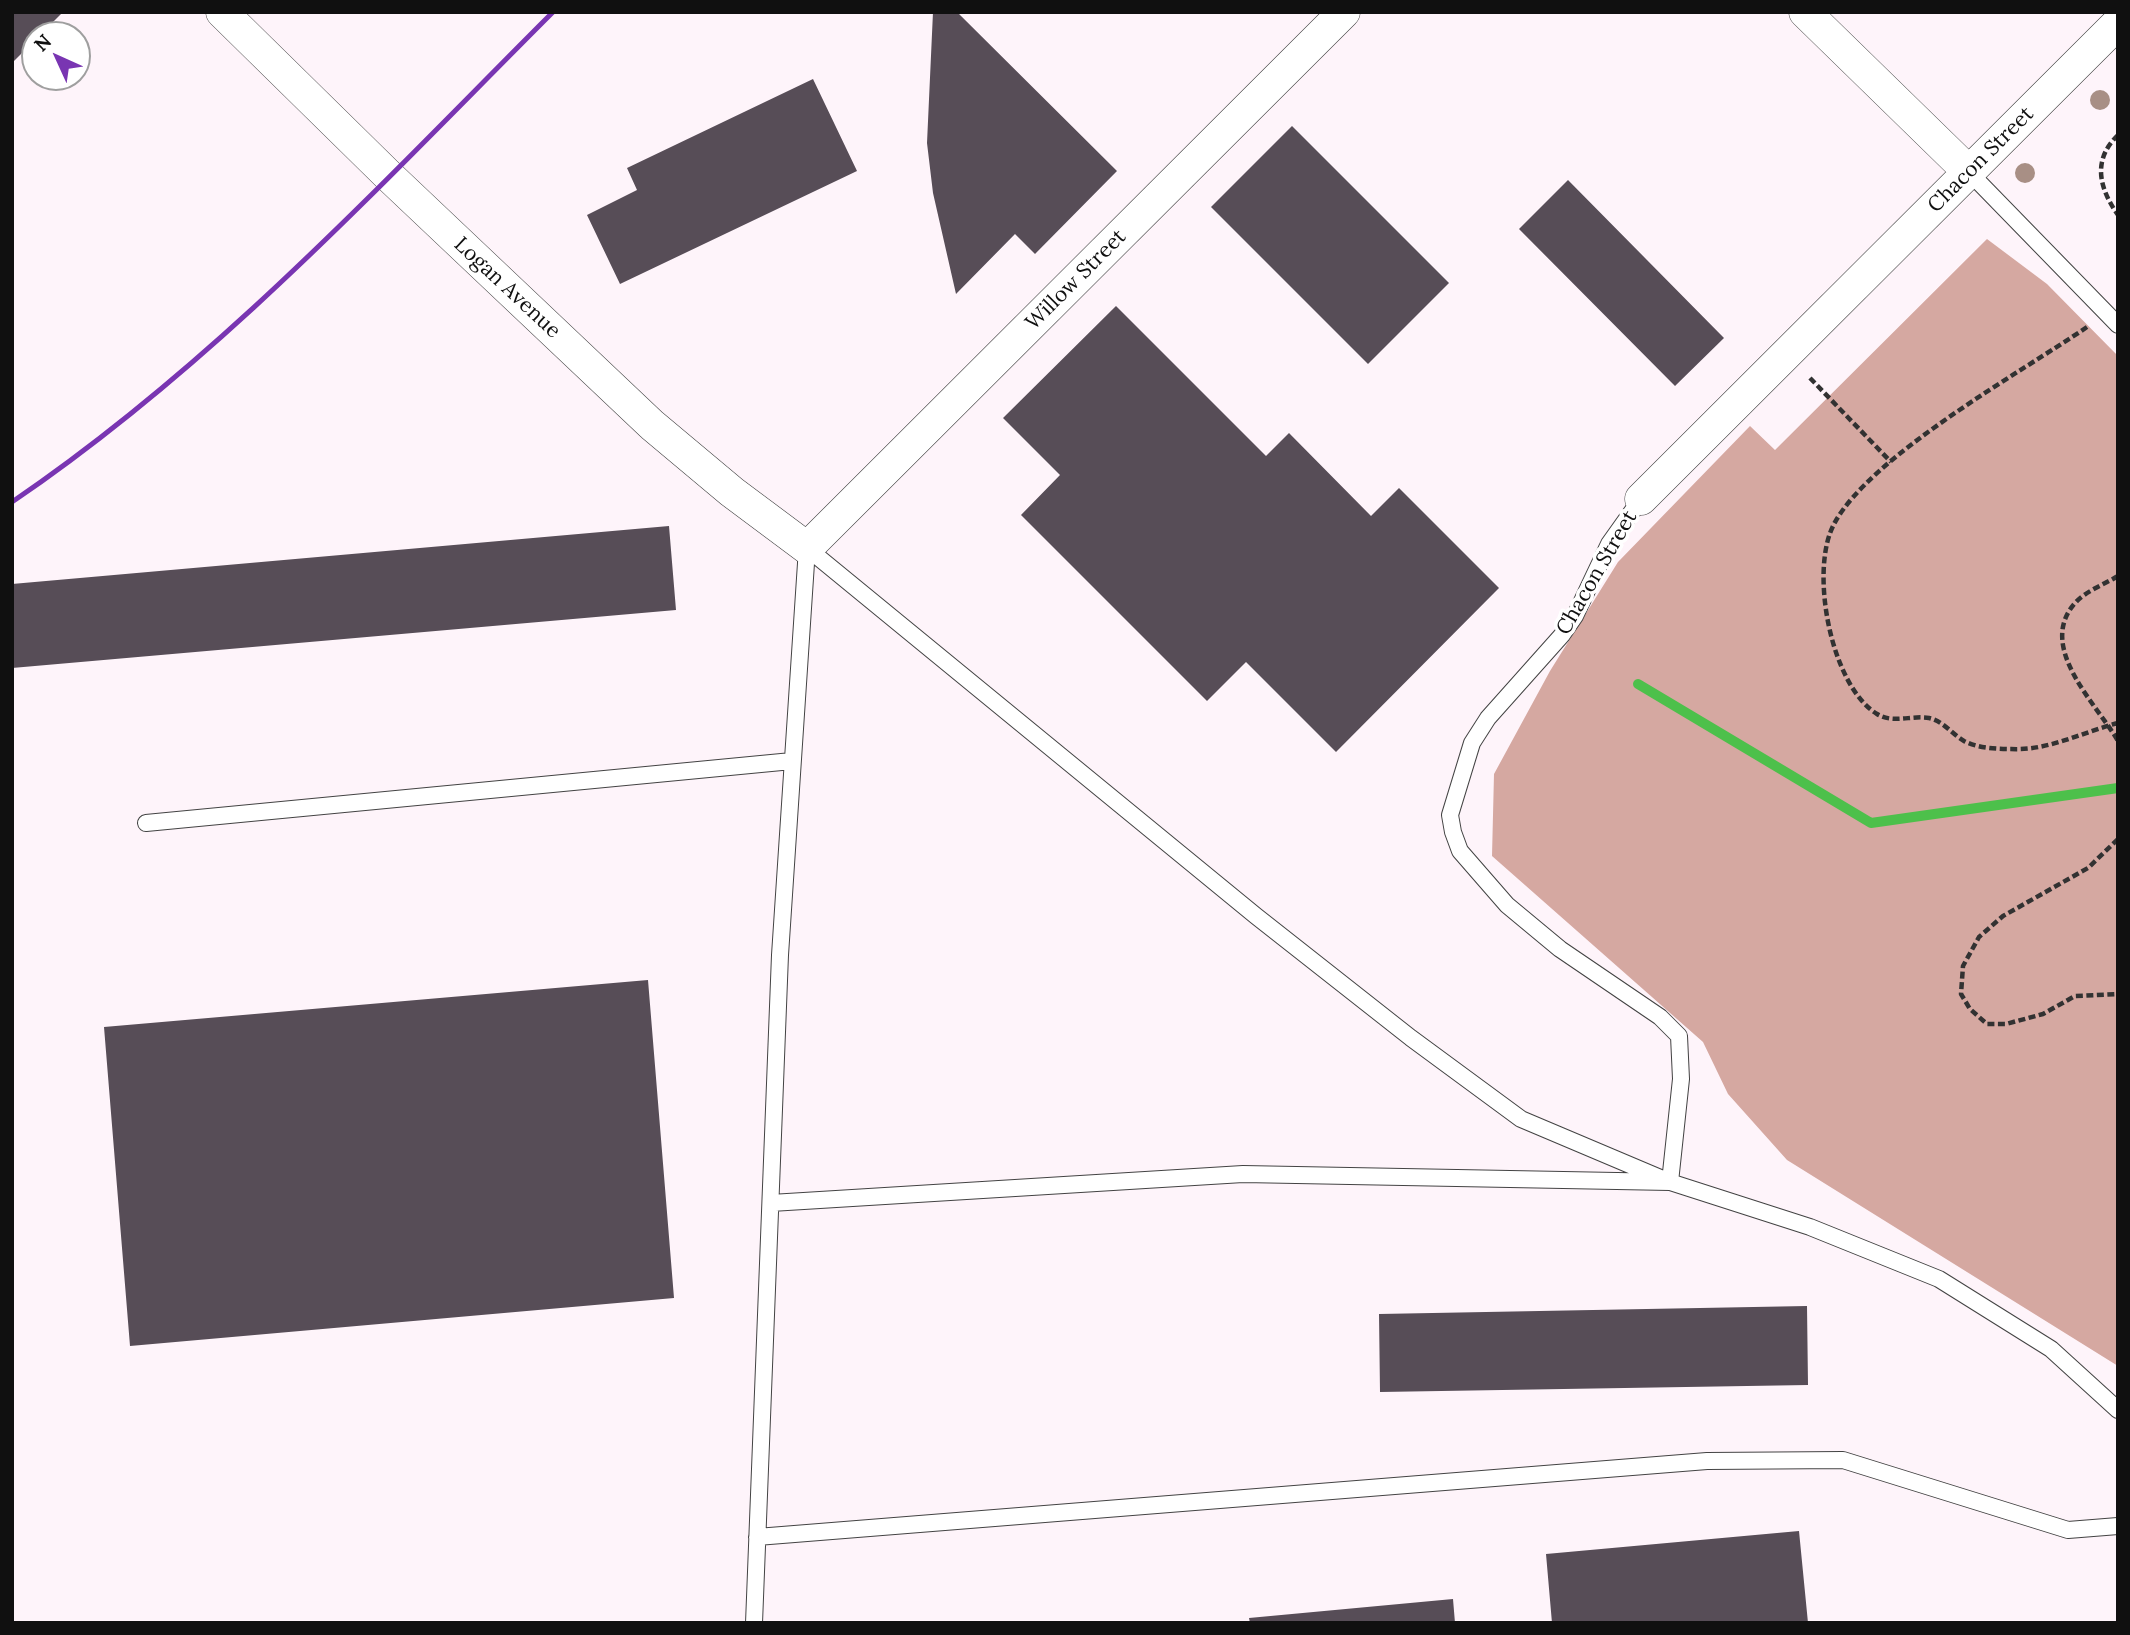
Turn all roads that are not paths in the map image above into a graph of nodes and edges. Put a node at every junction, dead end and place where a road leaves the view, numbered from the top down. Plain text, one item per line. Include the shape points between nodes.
1 (222, 12) edge
2 (1344, 12) edge
3 (1805, 12) edge
4 (2118, 23) edge
5 (1969, 172) junction
6 (2118, 325) edge
7 (1641, 499) joint
8 (807, 548) junction
9 (792, 761) junction
10 (146, 823) dead end
11 (1670, 1182) junction
12 (771, 1203) junction
13 (2118, 1410) edge
14 (2118, 1526) edge
15 (757, 1538) junction
16 (754, 1623) edge

1 - 8 street, Logan Avenue via 652,425
2 - 8 street, Willow Street
3 - 5 street
4 - 5 street, Chacon Street
5 - 6 lane
5 - 7 street, Chacon Street
7 - 11 lane, Chacon Street via 1609,544 1562,635 1488,718 1472,743 1450,815 1460,851 1507,905 1560,950 1660,1017 1679,1037 1681,1079
8 - 9 lane
8 - 11 lane via 1256,916 1510,1111
9 - 10 lane
9 - 12 lane
11 - 12 lane via 1243,1174
11 - 13 lane via 1810,1227 1939,1279 2051,1349
12 - 15 lane
14 - 15 lane via 2068,1530 1843,1460 1707,1461
15 - 16 lane

